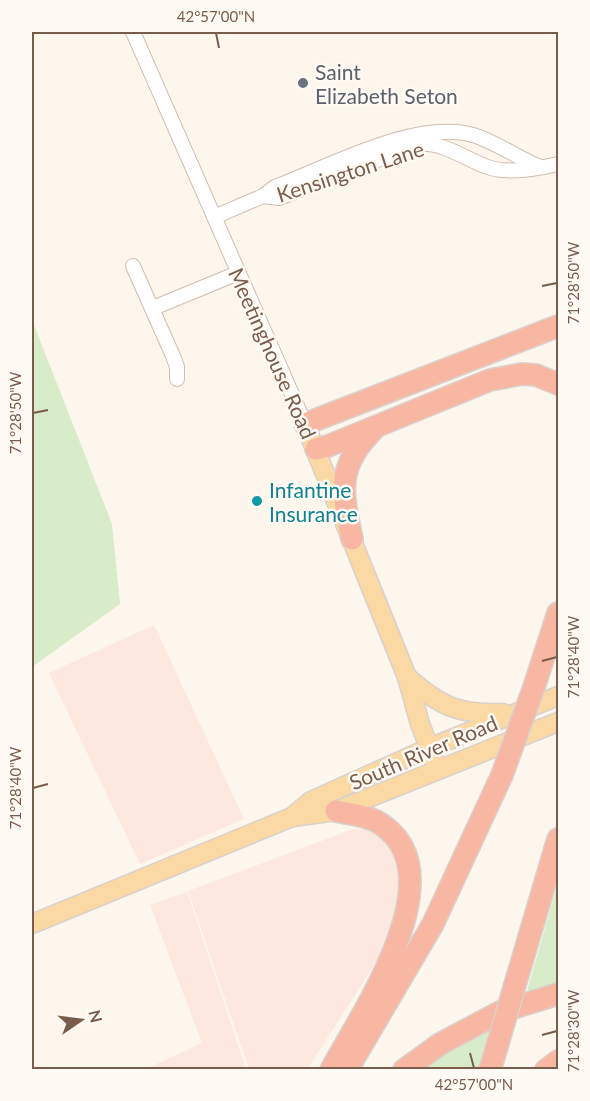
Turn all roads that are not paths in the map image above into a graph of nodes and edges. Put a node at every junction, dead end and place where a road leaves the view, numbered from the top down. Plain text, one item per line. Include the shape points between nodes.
1 (133, 32) edge
2 (558, 164) edge
3 (540, 167) junction
4 (263, 196) junction
5 (214, 217) junction
6 (133, 266) dead end
7 (238, 273) junction
8 (153, 308) junction
9 (558, 326) edge
10 (177, 379) dead end
11 (558, 384) edge
12 (381, 423) junction
13 (305, 424) junction
14 (316, 449) junction
15 (352, 539) junction
16 (558, 604) edge
17 (555, 623) edge
18 (407, 677) junction
19 (558, 696) edge
20 (516, 713) junction
21 (558, 722) edge
22 (435, 746) junction
23 (445, 767) junction
24 (336, 811) junction
25 (292, 817) junction
26 (558, 839) edge
27 (32, 924) edge
28 (558, 994) edge
29 (558, 1061) edge
30 (331, 1070) edge
31 (346, 1070) edge
32 (404, 1070) edge
33 (490, 1070) edge
34 (546, 1070) edge

1 - 5 street, Meetinghouse Road
2 - 3 street, Kensington Lane
3 - 4 street, Kensington Lane via 493,169 439,146 419,144 279,198
3 - 4 street, Kensington Lane via 474,136 425,132 275,187
4 - 5 street, Kensington Lane
5 - 7 street, Meetinghouse Road
6 - 8 street
7 - 8 street
7 - 13 street, Meetinghouse Road
8 - 10 street via 177,367
9 - 13 highway
11 - 12 highway via 536,375 508,375
12 - 14 highway
12 - 15 highway via 355,451 344,474 343,499
13 - 14 main road, Meetinghouse Road
14 - 15 main road, Meetinghouse Road
15 - 18 main road, Meetinghouse Road
16 - 17 highway
17 - 31 highway, bridge via 502,774 433,924
18 - 20 main road via 448,708 486,714
18 - 22 main road, Meetinghouse Road via 418,694
19 - 20 main road, South River Road
20 - 22 main road, South River Road
21 - 23 main road, South River Road
22 - 23 main road, Meetinghouse Road
22 - 25 main road, South River Road via 311,801
23 - 24 main road, South River Road
24 - 25 main road, South River Road
24 - 30 highway via 369,818 387,829 405,858 411,888 407,914 388,964
25 - 27 main road, South River Road
26 - 33 highway, bridge
28 - 32 highway via 500,1012 440,1044
29 - 34 highway

